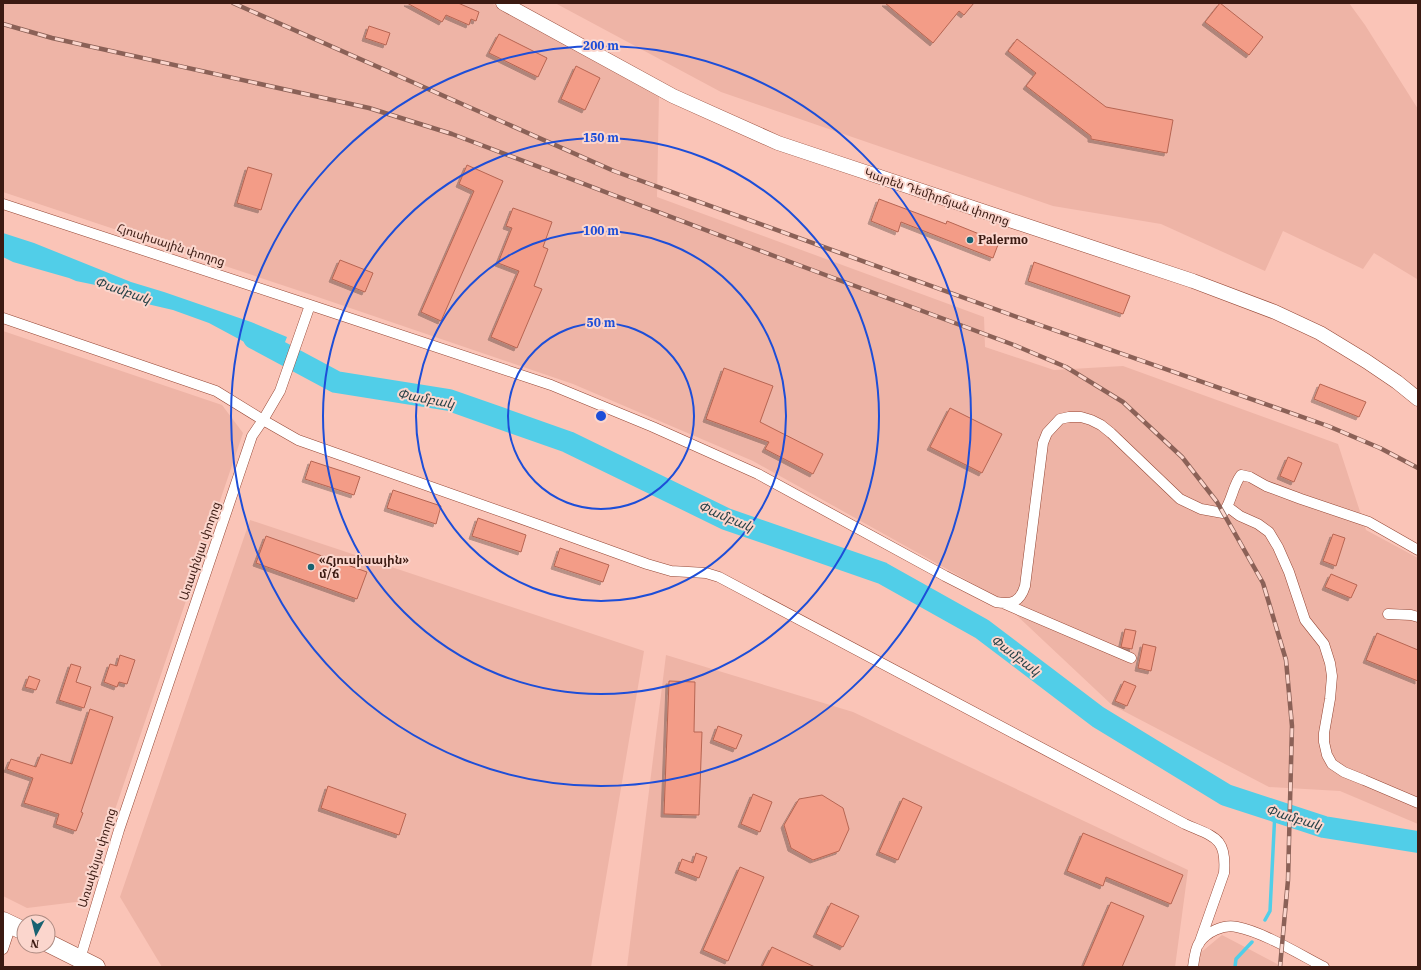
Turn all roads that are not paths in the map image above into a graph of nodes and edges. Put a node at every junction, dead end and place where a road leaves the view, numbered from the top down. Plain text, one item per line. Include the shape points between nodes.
1 (503, 3) edge
2 (3, 204) edge
3 (310, 305) junction
4 (3, 318) edge
5 (1418, 399) edge
6 (263, 420) junction
7 (1228, 507) junction
8 (1418, 550) edge
9 (1005, 604) junction
10 (1388, 614) dead end
11 (1418, 617) edge
12 (1131, 658) dead end
13 (1418, 803) edge
14 (13, 925) edge
15 (1199, 944) junction
16 (56, 947) edge
17 (3, 949) edge
18 (80, 958) junction
19 (96, 967) edge
20 (1193, 967) edge
21 (1324, 967) edge

1 - 5 main road, Կարեն Դեմիրճյան փողոց via 673,96 778,143 1193,281 1275,312 1320,333 1366,361
2 - 3 street, Հյուսիսային փողոց
3 - 6 street, Առափնյա փողոց via 280,392
3 - 9 street, Հյուսիսային փողոց via 551,385 653,427 758,474 981,596
4 - 6 street via 216,391
6 - 15 street via 298,440 647,564 719,577 1215,838 1223,848 1224,873
6 - 18 street, Առափնյա փողոց via 252,436 119,830
7 - 8 street via 1235,483 1241,475 1250,477 1294,497 1370,522
7 - 9 street via 1223,513 1189,504 1180,499 1101,424 1081,418 1060,419 1047,433 1043,443 1023,594 1019,599
7 - 13 street via 1268,532 1278,547 1305,620 1324,644 1332,676 1324,742 1332,764 1344,772
9 - 12 street, Հյուսիսային փողոց
10 - 11 street
14 - 17 street
15 - 20 street
15 - 21 street via 1215,930 1236,926
16 - 18 highway
18 - 19 highway

